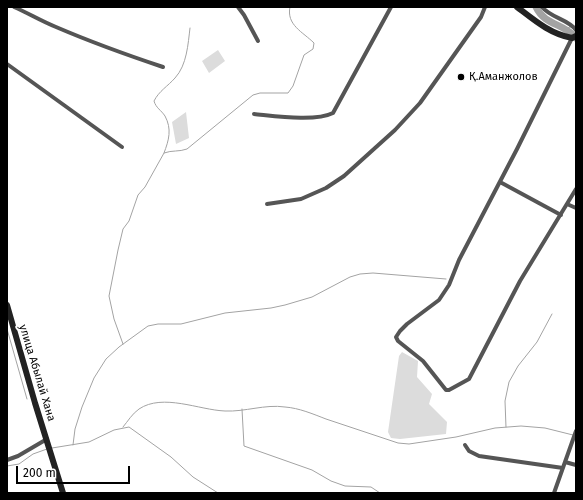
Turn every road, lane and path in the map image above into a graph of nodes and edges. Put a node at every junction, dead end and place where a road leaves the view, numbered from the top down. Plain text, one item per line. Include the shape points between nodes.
1 (14, 7) edge
2 (238, 7) edge
3 (391, 7) edge
4 (485, 7) edge
5 (517, 7) edge
6 (542, 7) edge
7 (576, 30) edge
8 (574, 37) edge
9 (258, 41) dead end
10 (7, 64) edge
11 (163, 67) dead end
12 (254, 114) dead end
13 (122, 147) dead end
14 (500, 182) junction
15 (576, 189) edge
16 (267, 204) dead end
17 (567, 204) junction
18 (576, 208) edge
19 (561, 215) junction
20 (7, 305) edge
21 (576, 431) edge
22 (47, 439) junction
23 (465, 445) dead end
24 (7, 460) edge
25 (565, 462) junction
26 (576, 464) edge
27 (563, 468) junction
28 (63, 493) edge
29 (554, 493) edge

1 - 11 street via 86,40
2 - 9 street
3 - 12 street via 333,113 301,118
4 - 16 street via 481,17 420,103 395,130 344,176 326,188 301,199
5 - 8 main road via 555,33
6 - 7 street
8 - 14 street
10 - 13 street
14 - 19 street
14 - 19 street via 439,300 407,324 396,337 398,342 423,361 446,390 469,379 520,281
15 - 17 street
17 - 18 street
17 - 19 street
20 - 22 main road, улица Абылай Хана
21 - 25 street
22 - 24 street
22 - 28 main road, улица Абылай Хана
23 - 27 street via 469,451 479,456
25 - 26 street
25 - 27 street
27 - 29 street

